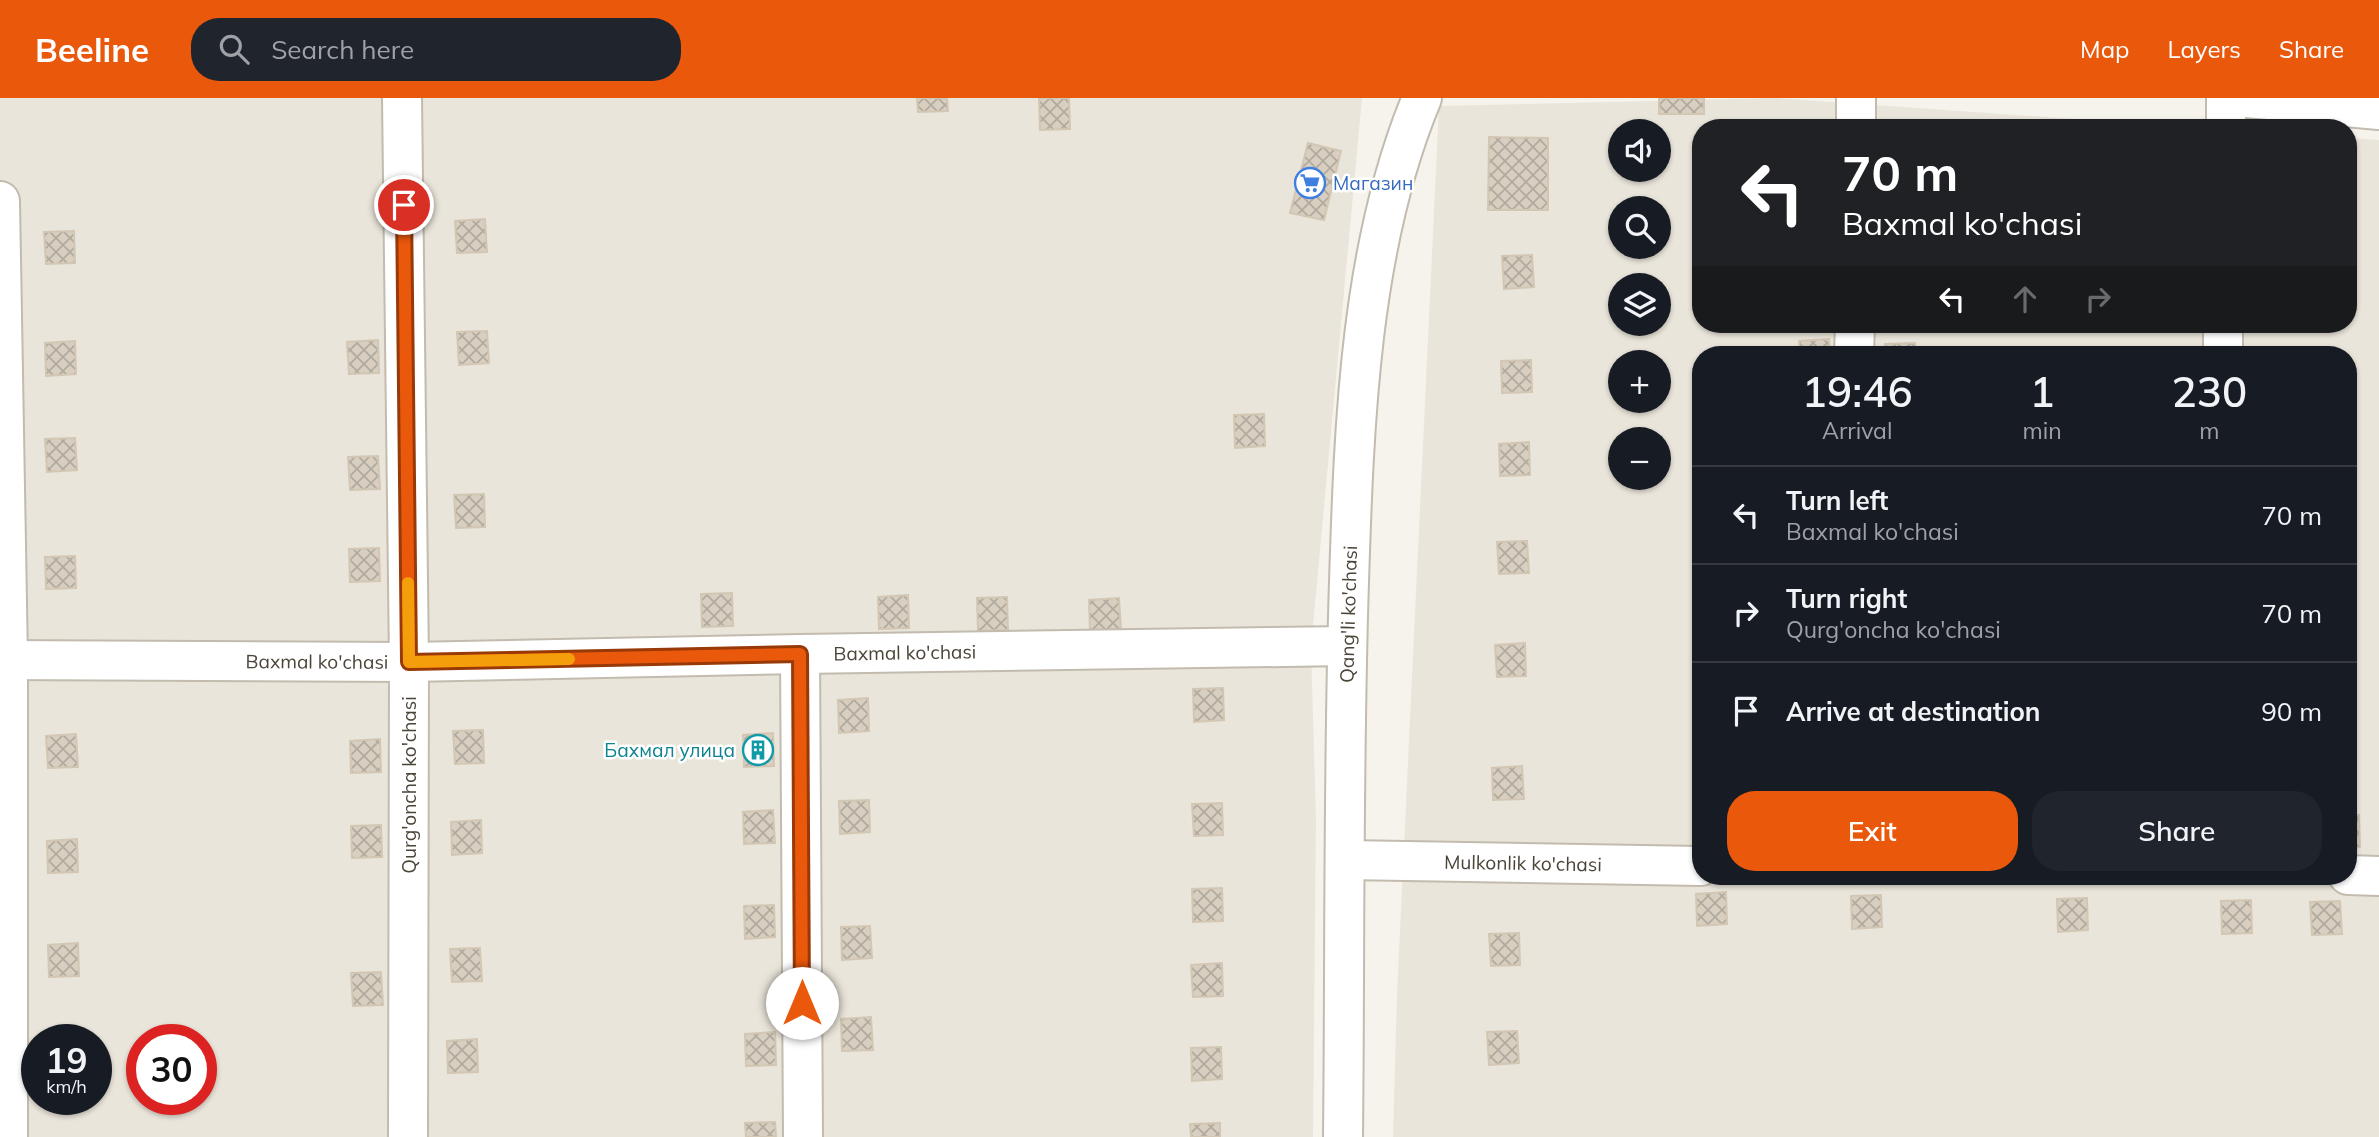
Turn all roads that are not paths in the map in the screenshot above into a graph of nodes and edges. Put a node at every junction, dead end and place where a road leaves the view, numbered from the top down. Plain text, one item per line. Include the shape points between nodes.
1 (402, 98) edge
2 (1422, 98) edge
3 (1856, 98) edge
4 (2226, 98) edge
5 (2246, 98) edge
6 (2379, 110) edge
7 (1856, 119) edge
8 (2226, 119) edge
9 (0, 201) edge
10 (1347, 646) junction
11 (800, 654) junction
12 (4, 660) edge
13 (409, 662) junction
14 (1346, 860) junction
15 (1692, 866) edge
16 (2357, 876) edge
17 (2379, 876) edge
18 (8, 1137) edge
19 (408, 1137) edge
20 (803, 1137) edge
21 (1343, 1137) edge

1 - 13 street, Qurg'oncha ko'chasi
2 - 10 street, Qang'li ko'chasi via 1405,140 1372,289 1353,478
3 - 7 street
4 - 8 street
5 - 6 street
9 - 12 street
10 - 11 street, Baхmal ko'chasi
10 - 14 street, Qang'li ko'chasi
11 - 13 street, Baхmal ko'chasi
11 - 20 street
12 - 13 street, Baхmal ko'chasi
12 - 18 street
13 - 19 street, Qurg'oncha ko'chasi
14 - 15 street, Mulkonlik ko'chasi
14 - 21 street, Qang'li ko'chasi
16 - 17 street

